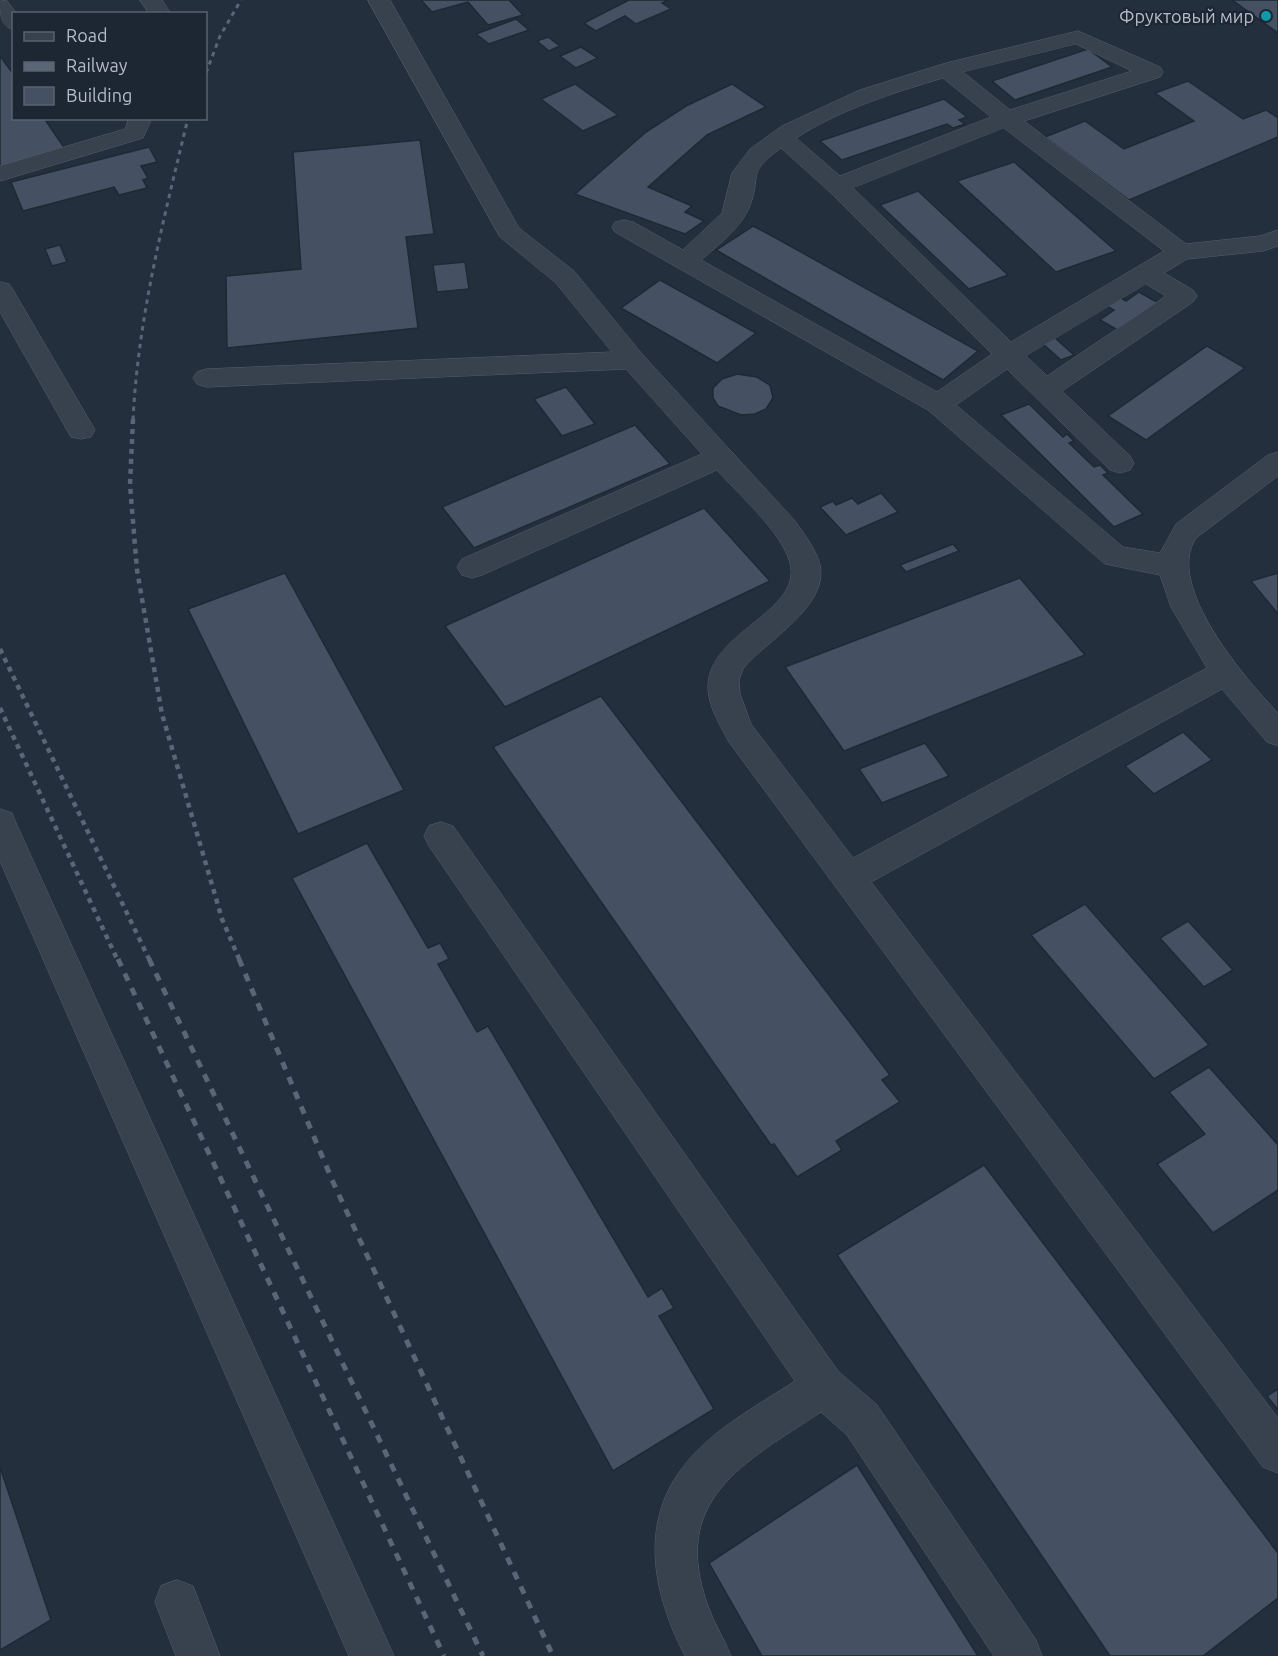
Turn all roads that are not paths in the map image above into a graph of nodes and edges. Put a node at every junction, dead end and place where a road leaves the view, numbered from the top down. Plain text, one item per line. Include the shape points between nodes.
1 (379, 0) edge
2 (0, 5) edge
3 (12, 21) edge
4 (949, 72) junction
5 (1007, 119) junction
6 (140, 120) edge
7 (783, 138) junction
8 (0, 174) edge
9 (837, 186) junction
10 (624, 226) dead end
11 (1278, 238) edge
12 (1181, 252) junction
13 (686, 260) junction
14 (1146, 273) junction
15 (0, 290) edge
16 (1009, 355) junction
17 (633, 360) junction
18 (206, 378) dead end
19 (1045, 390) junction
20 (938, 404) junction
21 (81, 430) dead end
22 (719, 458) junction
23 (1278, 462) edge
24 (1119, 463) dead end
25 (1173, 566) junction
26 (472, 567) dead end
27 (1226, 672) junction
28 (1278, 733) edge
29 (0, 823) edge
30 (441, 836) dead end
31 (849, 877) junction
32 (823, 1386) junction
33 (1278, 1452) edge
34 (177, 1602) dead end
35 (198, 1656) edge
36 (372, 1656) edge
37 (709, 1656) edge
38 (1020, 1656) edge

1 - 17 street via 509,232 565,277
2 - 3 street
4 - 5 street
4 - 5 street via 1078,37 1152,72
4 - 7 street via 839,106
5 - 9 street
5 - 12 street
6 - 8 street via 135,133 93,134
7 - 9 street
7 - 13 street via 757,154 744,170 738,206 731,218
9 - 16 street
10 - 13 street
11 - 12 street
12 - 14 street
13 - 20 street
14 - 16 street
14 - 19 street via 1184,296
15 - 21 street
16 - 19 street
16 - 20 street
17 - 18 street
17 - 22 street
19 - 24 street
20 - 25 street via 1115,556
22 - 26 street
22 - 31 street via 785,528 807,570 805,586 796,599 729,666 724,679 728,706 740,733
23 - 25 street via 1186,531 1176,547
25 - 27 street via 1180,591
27 - 28 street
27 - 31 street
29 - 36 street
30 - 32 street
31 - 33 street
32 - 37 street via 717,1461 691,1490 677,1521 673,1554 680,1588
32 - 38 street via 862,1420
34 - 35 street

